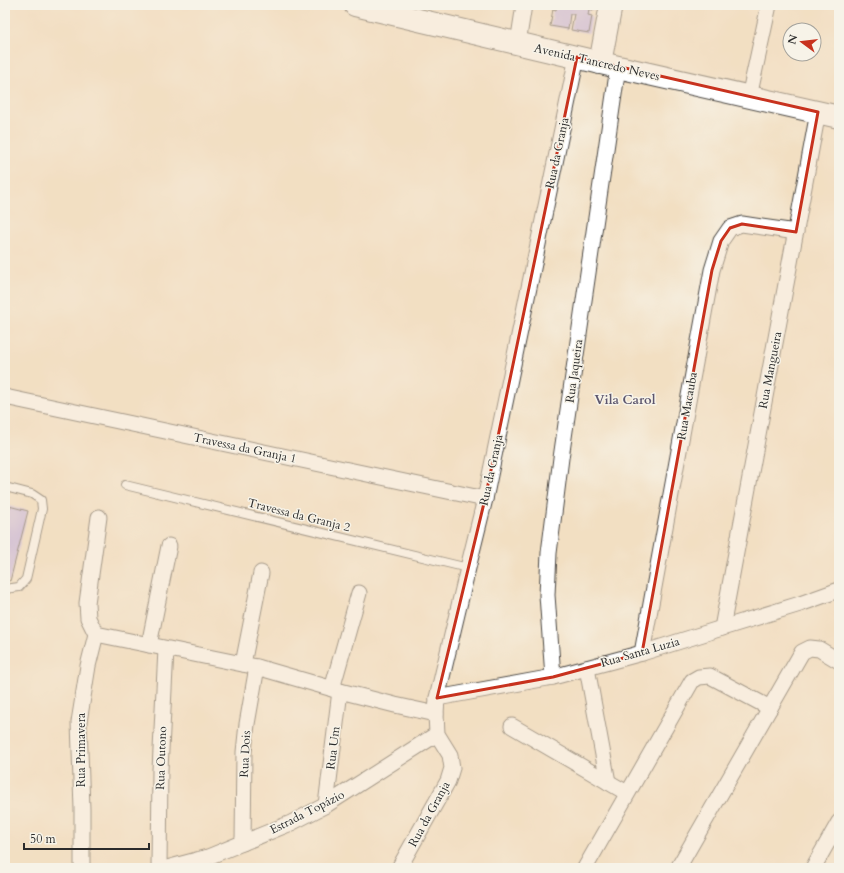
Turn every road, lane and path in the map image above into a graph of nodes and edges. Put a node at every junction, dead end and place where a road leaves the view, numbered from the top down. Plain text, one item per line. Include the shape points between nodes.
1 (355, 5) edge
2 (524, 5) edge
3 (611, 5) edge
4 (769, 5) edge
5 (382, 8) edge
6 (518, 43) junction
7 (576, 57) junction
8 (609, 65) junction
9 (749, 97) junction
10 (818, 112) junction
11 (839, 117) edge
12 (796, 232) junction
13 (5, 397) edge
14 (125, 485) dead end
15 (5, 487) edge
16 (485, 499) junction
17 (100, 517) dead end
18 (169, 546) dead end
19 (468, 568) junction
20 (261, 573) dead end
21 (5, 589) edge
22 (839, 590) edge
23 (359, 593) dead end
24 (722, 628) junction
25 (96, 634) junction
26 (149, 645) junction
27 (166, 649) junction
28 (642, 653) junction
29 (839, 661) edge
30 (250, 665) junction
31 (587, 668) junction
32 (553, 677) junction
33 (336, 690) junction
34 (437, 698) junction
35 (770, 708) junction
36 (436, 714) junction
37 (512, 726) dead end
38 (437, 734) junction
39 (608, 782) junction
40 (628, 793) junction
41 (326, 805) junction
42 (839, 822) edge
43 (243, 843) junction
44 (82, 868) edge
45 (159, 868) edge
46 (167, 868) edge
47 (399, 868) edge
48 (585, 868) edge
49 (678, 868) edge
50 (813, 868) edge

1 - 5 main road, Avenida Tancredo Neves
2 - 6 street
3 - 8 main road
4 - 9 street
5 - 6 main road, Avenida Tancredo Neves
6 - 7 main road, Avenida Tancredo Neves
7 - 8 main road, Avenida Tancredo Neves
7 - 16 street, Rua da Granja
8 - 9 main road, Avenida Tancredo Neves
8 - 32 street, Rua Jaqueira via 549,553 547,595
9 - 10 main road, Avenida Tancredo Neves
10 - 11 main road, Avenida Tancredo Neves
10 - 12 street, Rua Mangueira
12 - 24 street, Rua Mangueira
12 - 28 street, Rua Macauba via 742,224 730,228 721,241 712,270
13 - 16 street, Travessa da Granja 1
14 - 19 lane, Travessa da Granja 2
15 - 21 lane via 32,494 41,500 42,509 26,579 19,587
16 - 19 street, Rua da Granja
17 - 25 street via 87,603 88,618
18 - 26 street
19 - 34 street, Rua da Granja
20 - 30 street, Rua Dois
22 - 24 street, Rua Santa Luzia
23 - 33 street, Rua Um
24 - 28 street, Rua Santa Luzia
25 - 26 street
25 - 44 street, Rua Primavera via 79,722
26 - 27 street
27 - 30 street
27 - 45 street, Rua Outono via 160,770
28 - 31 street, Rua Santa Luzia
29 - 35 street via 819,649 810,648 802,652
30 - 33 street
30 - 43 street, Rua Dois via 244,752
31 - 32 street, Rua Santa Luzia
31 - 39 street
32 - 34 street, Rua Santa Luzia
33 - 36 street
33 - 41 street, Rua Um
34 - 36 street, Rua da Granja
35 - 40 street via 710,676 692,681
35 - 49 street
36 - 38 street, Rua da Granja
37 - 39 street
38 - 41 street, Estrada Topázio
38 - 47 street, Rua da Granja via 450,755 452,768 448,781
39 - 40 street
40 - 48 street
41 - 43 street, Estrada Topázio
42 - 50 street
43 - 46 street, Estrada Topázio via 208,857

